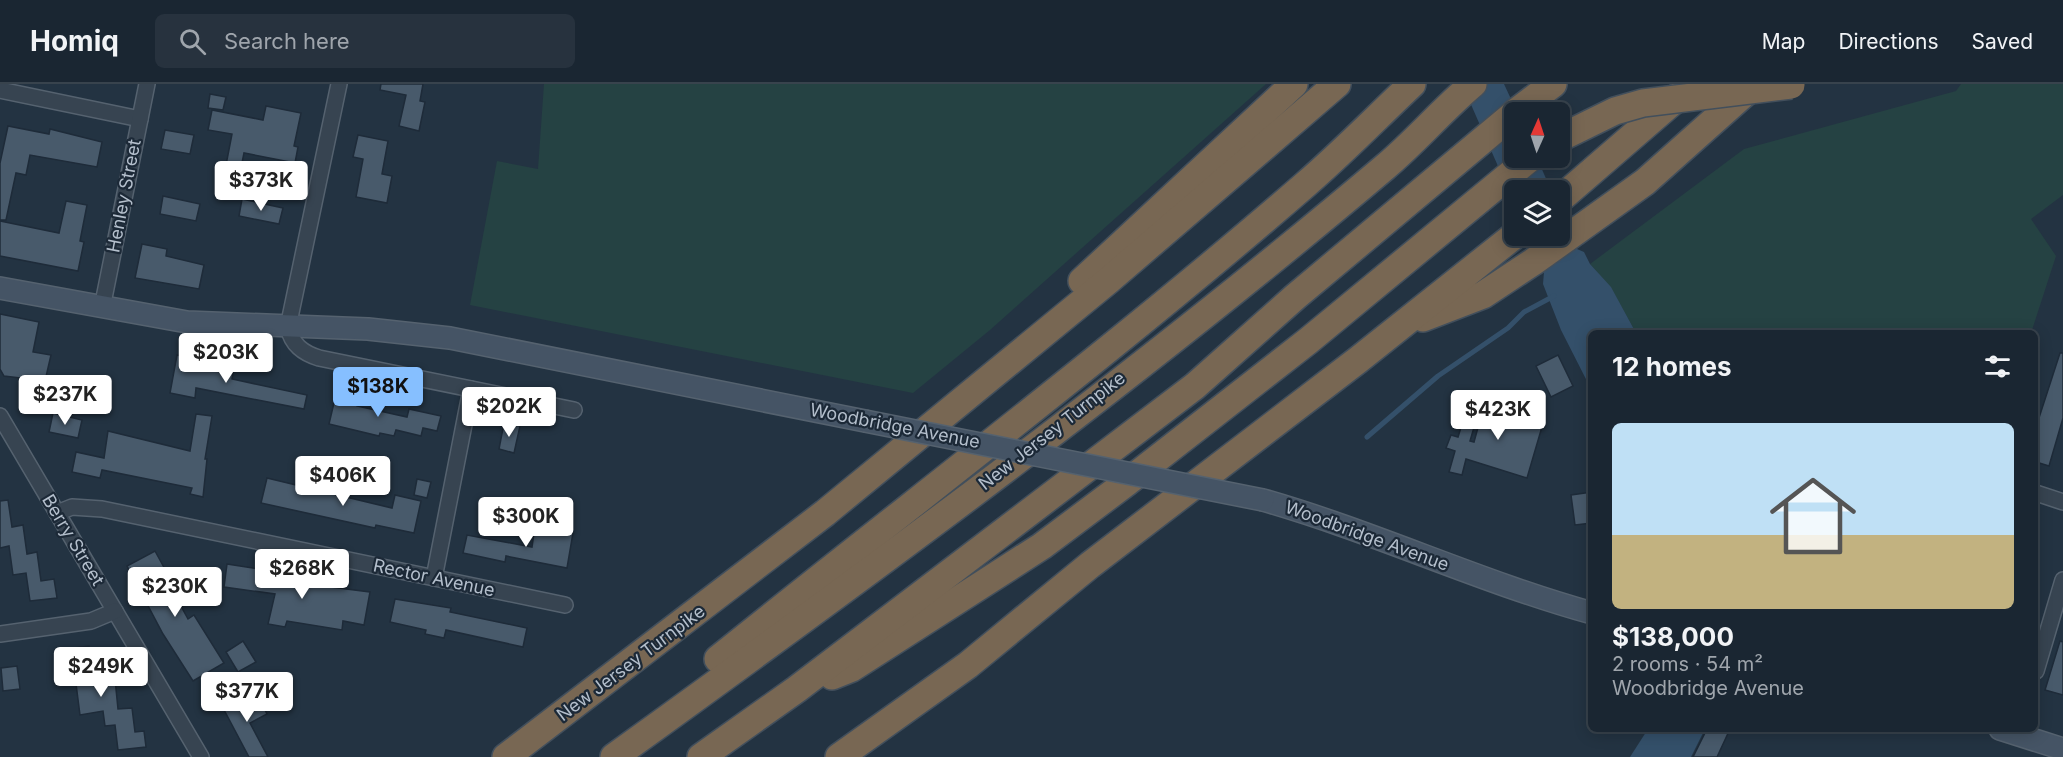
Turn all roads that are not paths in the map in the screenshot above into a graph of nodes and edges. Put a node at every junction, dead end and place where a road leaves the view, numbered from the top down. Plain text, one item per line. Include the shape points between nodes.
1 (147, 84) edge
2 (339, 84) edge
3 (1294, 84) edge
4 (1337, 84) edge
5 (1412, 84) edge
6 (1553, 84) edge
7 (1693, 84) edge
8 (1755, 84) edge
9 (1796, 85) edge
10 (1468, 88) edge
11 (0, 90) edge
12 (1529, 102) edge
13 (140, 119) junction
14 (1504, 122) edge
15 (1570, 133) edge
16 (1518, 168) edge
17 (1570, 190) edge
18 (1504, 244) edge
19 (0, 288) edge
20 (102, 308) junction
21 (288, 327) junction
22 (1399, 327) junction
23 (471, 389) junction
24 (960, 402) junction
25 (574, 410) dead end
26 (0, 416) edge
27 (2038, 495) edge
28 (2063, 502) edge
29 (57, 513) junction
30 (434, 578) junction
31 (2063, 580) edge
32 (565, 605) dead end
33 (115, 611) junction
34 (1588, 612) edge
35 (0, 634) edge
36 (2038, 664) edge
37 (797, 689) junction
38 (2014, 732) edge
39 (2063, 749) edge
40 (201, 757) edge
41 (506, 757) edge
42 (598, 757) edge
43 (614, 757) edge
44 (701, 757) edge
45 (839, 757) edge

1 - 13 street, Henley Street
2 - 21 street
3 - 24 highway via 1140,226
4 - 24 highway, New Jersey Turnpike
5 - 42 highway via 1308,182 1176,293
6 - 12 highway
7 - 17 highway
8 - 22 highway via 1646,182 1533,262 1483,295
9 - 15 highway, bridge via 1643,103 1615,111
10 - 43 highway, New Jersey Turnpike via 1388,165 1154,353 1010,465
11 - 13 street
13 - 20 street, Henley Street
14 - 37 highway via 1195,386
16 - 37 highway via 1308,341 1042,546 852,668
18 - 22 highway
19 - 20 street, Woodbridge Avenue
20 - 21 street, Woodbridge Avenue via 188,322
21 - 23 street via 294,343 313,356
21 - 34 street, Woodbridge Avenue, bridge via 368,329 450,338 1263,500 1346,525 1528,595
22 - 45 highway via 1099,558 968,665
23 - 25 street
23 - 30 street
24 - 41 highway, New Jersey Turnpike via 714,600
26 - 29 street, Berry Street
27 - 28 street
29 - 30 street, Rector Avenue via 72,507 102,509
29 - 33 street, Berry Street
30 - 32 street, Rector Avenue
31 - 36 street
33 - 35 street via 91,621
33 - 40 street, Berry Street
37 - 44 highway
38 - 39 street

